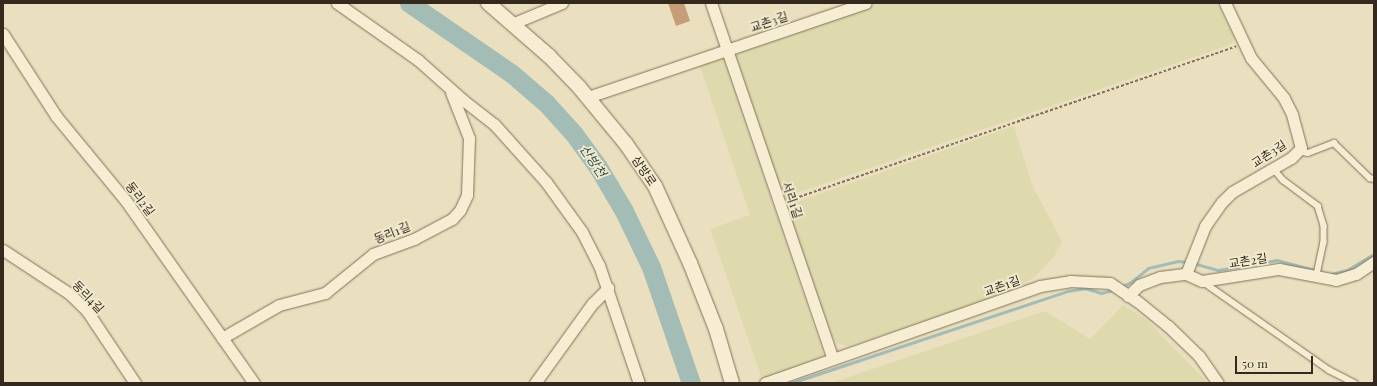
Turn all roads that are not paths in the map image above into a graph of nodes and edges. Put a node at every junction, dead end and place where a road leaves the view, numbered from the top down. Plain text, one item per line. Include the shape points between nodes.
1 (337, 3) edge
2 (488, 3) edge
3 (562, 3) edge
4 (711, 3) edge
5 (865, 3) edge
6 (1225, 3) edge
7 (514, 23) junction
8 (3, 34) edge
9 (726, 50) junction
10 (450, 87) junction
11 (588, 97) junction
12 (1298, 151) junction
13 (1273, 168) junction
14 (1374, 179) edge
15 (3, 250) edge
16 (1374, 262) edge
17 (1187, 272) junction
18 (1317, 275) junction
19 (1202, 281) junction
20 (608, 288) junction
21 (1126, 294) junction
22 (222, 338) junction
23 (833, 359) junction
24 (135, 383) edge
25 (254, 383) edge
26 (535, 383) edge
27 (639, 383) edge
28 (732, 383) edge
29 (765, 383) edge
30 (1218, 383) edge
31 (1355, 383) edge

1 - 10 street, 동리1길 via 418,60
2 - 7 street, 삼방로
3 - 7 street
4 - 9 street, 서리1길
5 - 9 street, 교촌3길
6 - 12 street, 교촌3길 via 1251,58 1279,92 1292,114 1301,148
7 - 11 street, 삼방로
8 - 22 street, 동리2길 via 56,116 126,201
9 - 11 street
9 - 23 street, 서리1길
10 - 20 street, 동리1길 via 494,124 546,182 582,232
10 - 22 street, 동리1길 via 469,138 467,195 460,210 440,227 373,254 325,293 279,305
11 - 28 street, 삼방로 via 626,144 655,186 716,329
12 - 13 street, 교촌3길
12 - 14 lane via 1308,153 1334,143
13 - 17 street, 교촌3길 via 1232,192 1222,202 1205,226
13 - 18 lane via 1283,180 1318,206 1324,226
15 - 24 street, 동리4길 via 70,294 87,311
16 - 18 street, 교촌2길 via 1356,274 1336,280
17 - 19 street
17 - 21 street via 1160,277 1139,285
18 - 19 street, 교촌2길 via 1279,269
19 - 31 lane via 1329,370
20 - 26 street via 592,304
20 - 27 street, 동리1길
21 - 23 street, 교촌1길 via 1111,284 1054,282
21 - 30 street, 교촌1길 via 1168,326 1198,356
22 - 25 street, 동리2길
23 - 29 street, 교촌1길

